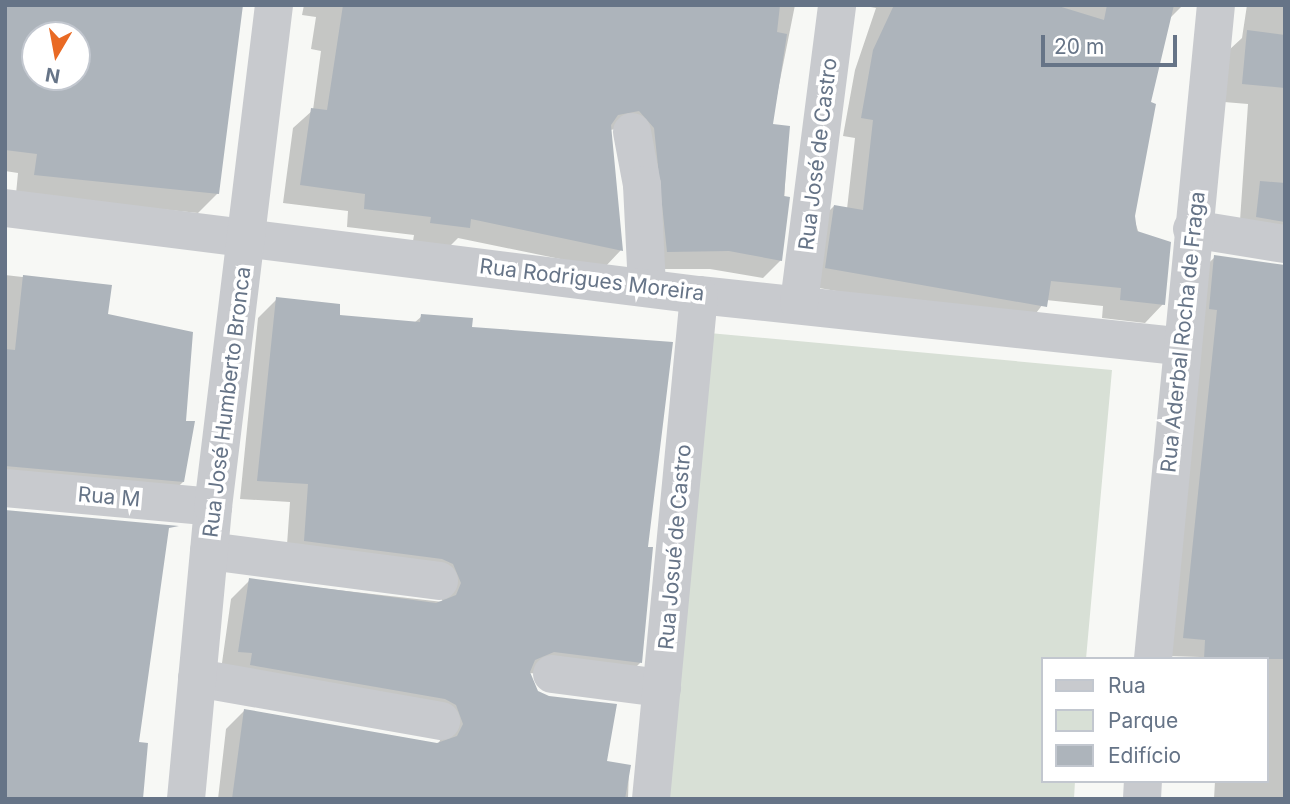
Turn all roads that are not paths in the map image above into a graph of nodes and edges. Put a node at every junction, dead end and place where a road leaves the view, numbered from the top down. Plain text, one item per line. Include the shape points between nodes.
1 (274, 5) edge
2 (837, 5) edge
3 (1216, 5) edge
4 (632, 132) dead end
5 (5, 208) edge
6 (1192, 229) junction
7 (247, 236) junction
8 (1285, 244) edge
9 (647, 288) junction
10 (699, 295) junction
11 (799, 303) junction
12 (1180, 346) junction
13 (5, 488) edge
14 (214, 507) junction
15 (209, 551) junction
16 (439, 582) dead end
17 (1153, 657) edge
18 (552, 674) dead end
19 (197, 678) junction
20 (662, 688) junction
21 (441, 721) dead end
22 (186, 799) edge
23 (652, 799) edge

1 - 7 street, Rua José Humberto Bronca
2 - 11 street, Rua José de Castro
3 - 6 street, Rua Aderbal Rocha de Fraga
4 - 9 street via 642,185
5 - 7 street, Rua Rodrigues Moreira
6 - 8 street
6 - 12 street, Rua Aderbal Rocha de Fraga
7 - 9 street, Rua Rodrigues Moreira
7 - 14 street, Rua José Humberto Bronca
9 - 10 street, Rua Rodrigues Moreira
10 - 11 street, Rua Rodrigues Moreira
10 - 20 street, Rua Josué de Castro
11 - 12 street, Rua Rodrigues Moreira
12 - 17 street, Rua Aderbal Rocha de Fraga
13 - 14 street, Rua M
14 - 15 street, Rua José Humberto Bronca
15 - 16 street
15 - 19 street, Rua José Humberto Bronca
18 - 20 street
19 - 21 street
19 - 22 street, Rua José Humberto Bronca
20 - 23 street, Rua Josué de Castro

